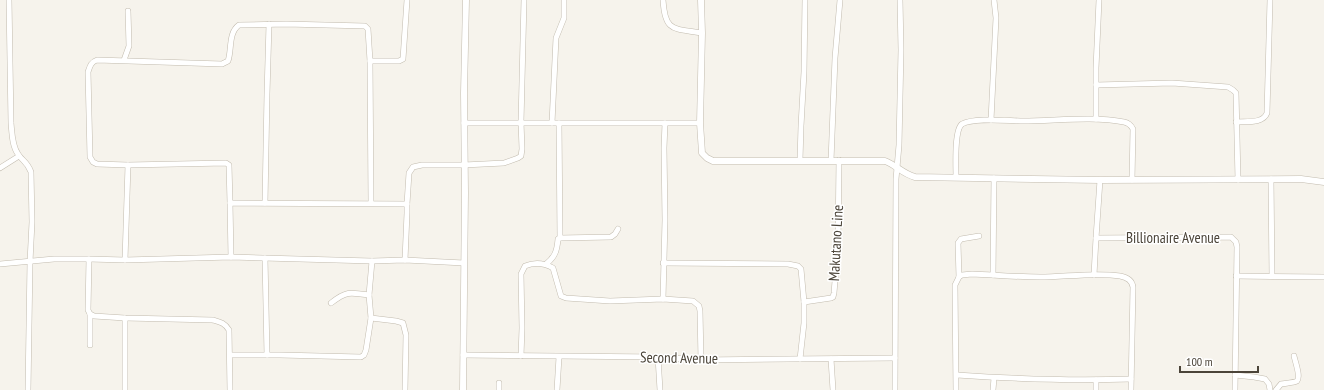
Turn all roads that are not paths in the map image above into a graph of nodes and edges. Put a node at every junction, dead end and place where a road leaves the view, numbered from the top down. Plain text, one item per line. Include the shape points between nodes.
1 (9, 0) edge
2 (407, 0) edge
3 (466, 0) edge
4 (524, 0) edge
5 (564, 0) edge
6 (663, 0) edge
7 (701, 0) edge
8 (805, 0) edge
9 (840, 0) edge
10 (900, 0) edge
11 (994, 0) edge
12 (1099, 0) edge
13 (1270, 0) edge
14 (128, 12) dead end
15 (269, 24) junction
16 (702, 33) junction
17 (124, 60) junction
18 (370, 61) junction
19 (1096, 85) junction
20 (1096, 119) junction
21 (991, 120) junction
22 (464, 122) junction
23 (521, 122) junction
24 (1236, 122) junction
25 (552, 123) junction
26 (560, 123) junction
27 (665, 123) junction
28 (700, 123) junction
29 (19, 156) junction
30 (800, 160) junction
31 (839, 160) junction
32 (830, 161) junction
33 (128, 165) junction
34 (464, 165) junction
35 (0, 168) edge
36 (898, 168) junction
37 (956, 178) junction
38 (994, 178) junction
39 (1272, 179) junction
40 (1100, 180) junction
41 (1132, 180) junction
42 (1238, 180) junction
43 (1324, 182) edge
44 (230, 203) junction
45 (265, 203) junction
46 (371, 203) junction
47 (407, 204) junction
48 (618, 229) dead end
49 (979, 236) dead end
50 (560, 238) junction
51 (1096, 238) junction
52 (231, 257) junction
53 (265, 258) junction
54 (89, 259) junction
55 (125, 260) junction
56 (405, 260) junction
57 (372, 261) junction
58 (30, 262) junction
59 (663, 262) junction
60 (464, 263) junction
61 (0, 264) edge
62 (546, 264) junction
63 (993, 275) junction
64 (1094, 275) junction
65 (1236, 276) junction
66 (1272, 276) junction
67 (959, 277) junction
68 (1324, 277) edge
69 (368, 295) junction
70 (663, 299) junction
71 (804, 302) junction
72 (331, 303) dead end
73 (90, 314) junction
74 (125, 318) junction
75 (371, 318) junction
76 (90, 345) dead end
77 (267, 355) junction
78 (463, 355) junction
79 (230, 356) junction
80 (521, 356) junction
81 (560, 356) junction
82 (1294, 356) dead end
83 (658, 357) junction
84 (895, 358) junction
85 (800, 359) junction
86 (831, 359) junction
87 (701, 360) junction
88 (956, 375) junction
89 (1235, 375) junction
90 (994, 378) junction
91 (1131, 378) junction
92 (1096, 380) junction
93 (499, 383) dead end
94 (28, 390) edge
95 (126, 390) edge
96 (230, 390) edge
97 (405, 390) edge
98 (463, 390) edge
99 (499, 390) edge
100 (557, 390) edge
101 (660, 390) edge
102 (833, 390) edge
103 (895, 390) edge
104 (956, 390) edge
105 (994, 390) edge
106 (1096, 390) edge
107 (1131, 390) edge
108 (1235, 390) edge
109 (1270, 390) edge
110 (1276, 390) edge

1 - 29 street via 11,123
2 - 18 street via 403,59
3 - 22 street
4 - 23 street
5 - 25 street via 564,18 556,38
6 - 16 street via 668,24 674,28
7 - 16 street
8 - 30 street
9 - 32 street
10 - 36 street
11 - 21 street via 996,18
12 - 19 street
13 - 24 street via 1267,113 1262,120
14 - 17 street via 129,46
15 - 17 street via 244,24 236,27 231,40 230,58 222,64
15 - 18 street via 365,26 368,29
15 - 45 street
16 - 28 street
17 - 33 street via 97,60 91,64 88,72 89,137 92,162
18 - 46 street
19 - 20 street
19 - 24 street via 1172,83 1228,87 1236,92
20 - 21 street
20 - 41 street via 1125,122 1133,129
21 - 37 street via 968,122 959,127
22 - 23 street
22 - 34 street
23 - 25 street
23 - 34 street via 521,156 504,163
24 - 42 street
25 - 26 street
26 - 27 street
26 - 50 street
27 - 28 street
27 - 59 street
28 - 30 street via 702,153 713,161
29 - 35 street
29 - 58 street via 31,172
30 - 32 street
31 - 32 street
31 - 36 street via 885,161
31 - 71 street, Makutano Line via 838,245 834,294 831,298
33 - 44 street via 228,164
33 - 55 street
34 - 47 street via 413,167 409,173
34 - 60 street
36 - 37 street via 909,176
36 - 84 street
37 - 38 street
38 - 40 street
38 - 63 street
39 - 42 street
39 - 43 street
39 - 66 street
40 - 41 street
40 - 51 street
41 - 42 street
44 - 45 street
44 - 52 street
45 - 46 street
46 - 47 street
47 - 56 street
48 - 50 street via 610,237
49 - 67 street via 961,239 958,243
50 - 62 street via 553,258
51 - 64 street
51 - 65 street, Billionaire Avenue via 1231,238 1237,247
52 - 53 street
52 - 55 street
53 - 57 street
53 - 77 street
54 - 55 street
54 - 58 street
54 - 73 street
56 - 57 street
56 - 60 street
57 - 69 street
58 - 61 street
58 - 94 street
59 - 70 street
59 - 71 street via 798,266 801,269
60 - 78 street
62 - 70 street via 556,273 559,291 561,296 566,298 610,301
62 - 80 street via 525,266 521,274
63 - 64 street
63 - 67 street via 972,274
64 - 91 street via 1120,276 1133,283
65 - 66 street
65 - 89 street, Billionaire Avenue
66 - 68 street
67 - 88 street via 955,286
69 - 72 street via 344,294
69 - 75 street
70 - 87 street via 693,301 699,306
71 - 85 street
73 - 74 street
73 - 76 street
74 - 79 street via 221,322 229,330
74 - 95 street
75 - 77 street via 366,350 361,357
75 - 97 street via 403,323 406,335
77 - 79 street
78 - 80 street, Second Avenue
78 - 98 street
79 - 96 street
80 - 81 street, Second Avenue
81 - 83 street, Second Avenue
81 - 100 street
82 - 110 street via 1298,380 1281,384
83 - 87 street, Second Avenue
83 - 101 street
84 - 86 street, Second Avenue
84 - 103 street
85 - 86 street, Second Avenue
85 - 87 street, Second Avenue
86 - 102 street
88 - 90 street
88 - 104 street
89 - 108 street, Billionaire Avenue
89 - 109 street via 1265,379
90 - 92 street
90 - 105 street
91 - 92 street
91 - 107 street
92 - 106 street
93 - 99 street

